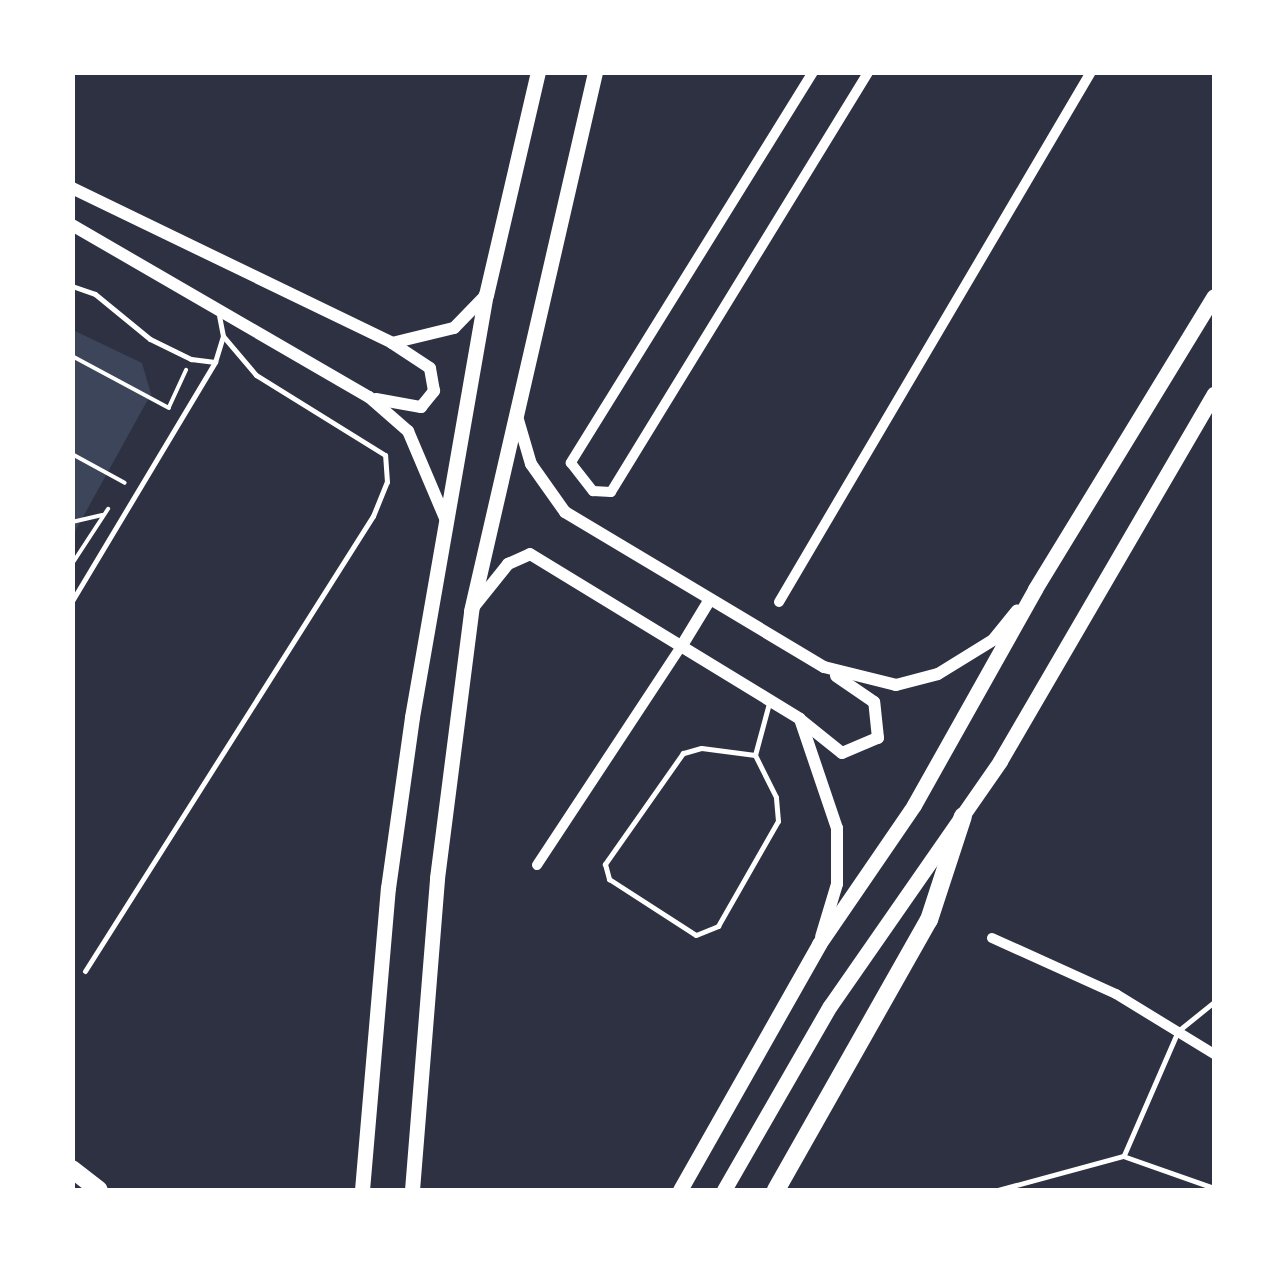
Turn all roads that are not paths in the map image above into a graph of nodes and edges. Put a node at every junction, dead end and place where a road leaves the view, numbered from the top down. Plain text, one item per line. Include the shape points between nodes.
1 (538, 72) edge
2 (595, 72) edge
3 (813, 72) edge
4 (868, 72) edge
5 (1090, 73) edge
6 (72, 188) edge
7 (72, 225) edge
8 (72, 286) edge
9 (486, 295) junction
10 (1214, 296) edge
11 (218, 308) junction
12 (222, 336) junction
13 (392, 344) junction
14 (215, 362) junction
15 (1214, 394) edge
16 (369, 397) junction
17 (516, 412) junction
18 (445, 518) junction
19 (1035, 589) junction
20 (710, 600) junction
21 (72, 601) edge
22 (779, 602) dead end
23 (471, 611) junction
24 (681, 646) junction
25 (824, 668) junction
26 (769, 702) junction
27 (800, 720) junction
28 (755, 755) junction
29 (962, 816) junction
30 (537, 865) dead end
31 (992, 938) dead end
32 (819, 944) junction
33 (85, 970) dead end
34 (1214, 1002) edge
35 (1178, 1031) junction
36 (1214, 1054) edge
37 (1123, 1156) junction
38 (72, 1169) edge
39 (1214, 1188) edge
40 (99, 1190) edge
41 (362, 1190) edge
42 (412, 1190) edge
43 (680, 1190) edge
44 (724, 1190) edge
45 (776, 1190) edge
46 (998, 1190) edge

1 - 9 main road
2 - 17 main road
3 - 4 street via 571,463 582,484 611,492
5 - 22 street
6 - 13 street
7 - 11 street
8 - 14 lane via 95,294 126,323 192,359
9 - 13 street via 454,328
9 - 18 main road
10 - 19 main road
11 - 12 lane
11 - 16 street
12 - 14 lane
12 - 33 lane via 256,375 385,455 387,482 373,516
13 - 16 street via 430,368 434,391 421,408
14 - 21 lane
15 - 29 main road
16 - 18 street via 408,432
17 - 20 street via 531,464 564,512
17 - 23 main road
18 - 41 main road via 388,888
19 - 25 street via 994,640 938,674 896,685
19 - 32 main road via 914,805
20 - 24 street
20 - 25 street
23 - 24 street via 508,564 530,554
23 - 42 main road via 437,878
24 - 26 street
24 - 30 street
25 - 27 street via 874,702 878,738 842,753
26 - 27 street
26 - 28 lane
27 - 32 street via 837,828 837,884
28 - 28 lane via 776,797 778,822 708,935 696,935 608,879 604,864 683,754 701,748
29 - 44 main road via 830,1006
29 - 45 highway via 929,920
31 - 35 street
32 - 43 main road
34 - 35 lane
35 - 36 street
35 - 37 lane
37 - 39 lane
37 - 46 lane
38 - 40 highway

